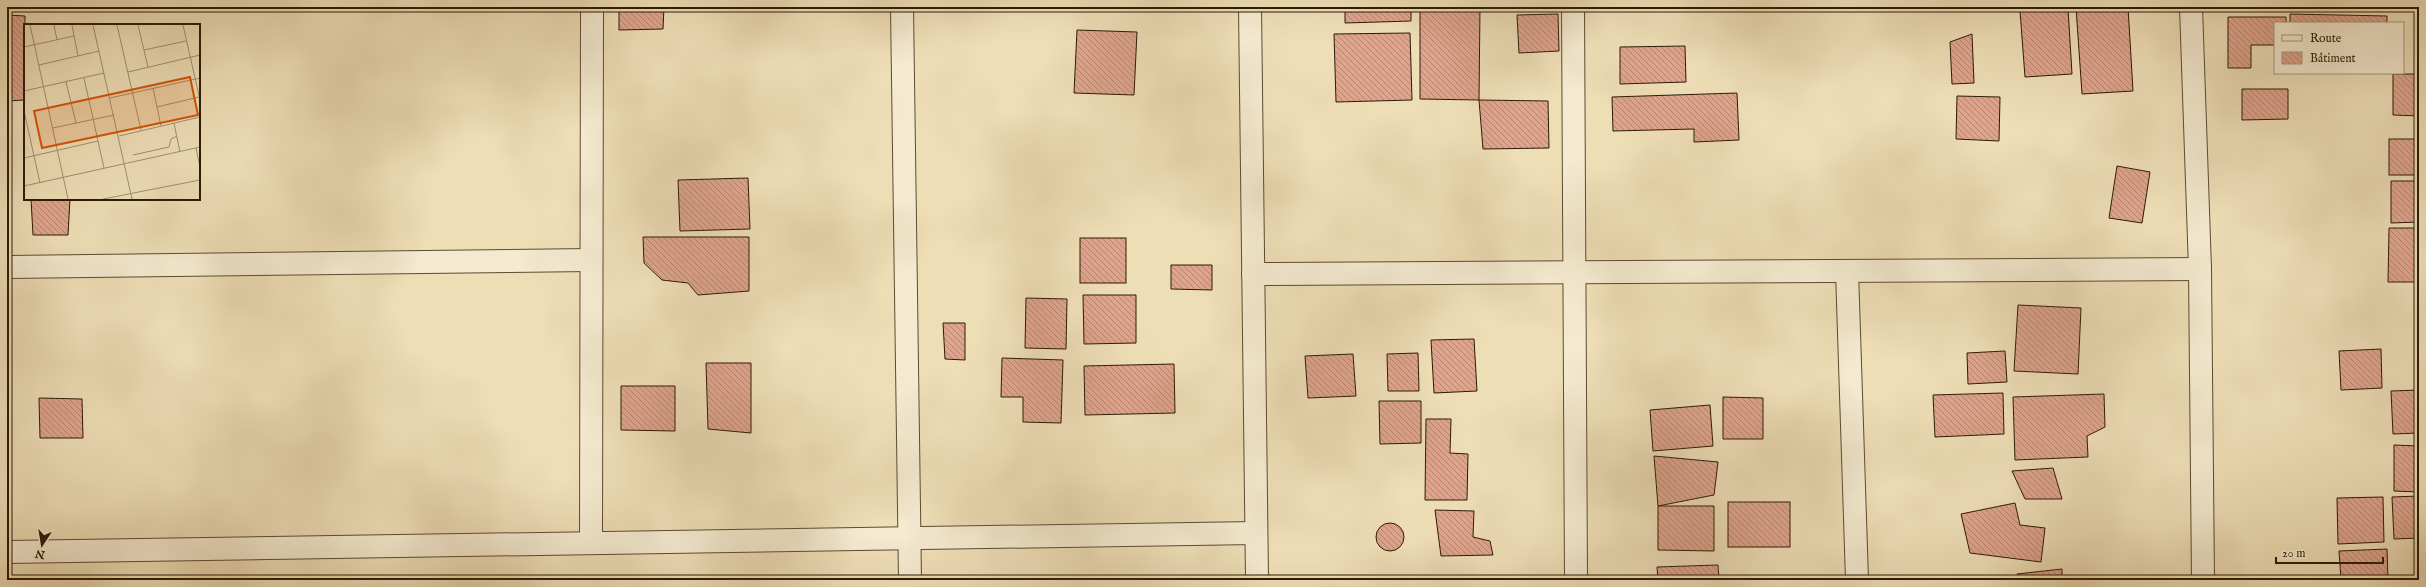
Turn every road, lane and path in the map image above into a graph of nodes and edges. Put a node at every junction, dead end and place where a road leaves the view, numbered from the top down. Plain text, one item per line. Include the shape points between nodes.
1 (592, 7) edge
2 (902, 7) edge
3 (1250, 7) edge
4 (1573, 7) edge
5 (2192, 7) edge
6 (591, 260) junction
7 (7, 267) edge
8 (2200, 269) junction
9 (1847, 271) junction
10 (1574, 273) junction
11 (1253, 274) junction
12 (1256, 533) junction
13 (911, 538) junction
14 (591, 543) junction
15 (7, 552) edge
16 (910, 580) edge
17 (1257, 580) edge
18 (1576, 580) edge
19 (1857, 580) edge
20 (2203, 580) edge

1 - 6 street
2 - 13 street
3 - 11 street
4 - 10 street
5 - 8 street
6 - 7 street
6 - 14 street
8 - 9 street
8 - 20 street
9 - 10 street
9 - 19 street
10 - 11 street
10 - 18 street
11 - 12 street
12 - 13 street
12 - 17 street
13 - 14 street
13 - 16 street
14 - 15 street

